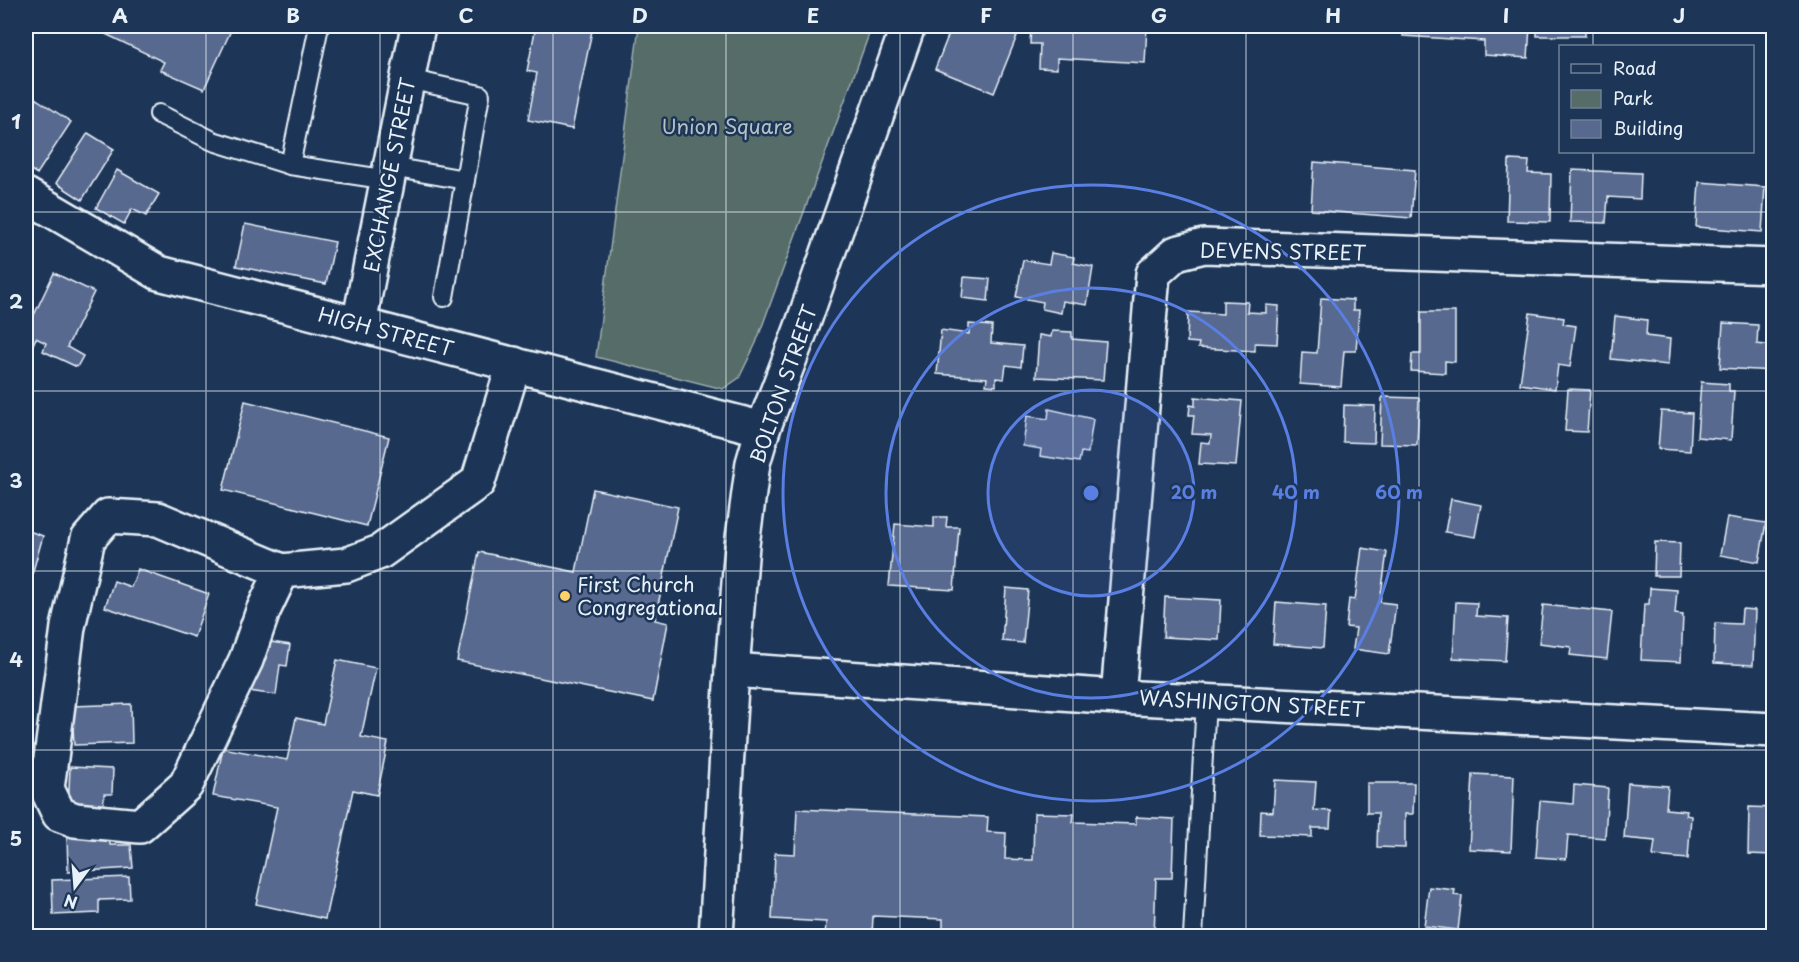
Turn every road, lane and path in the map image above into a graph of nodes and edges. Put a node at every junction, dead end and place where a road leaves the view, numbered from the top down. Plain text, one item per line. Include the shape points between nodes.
1 (320, 26) edge
2 (418, 26) edge
3 (908, 26) edge
4 (408, 78) junction
5 (159, 114) dead end
6 (291, 165) junction
7 (390, 174) junction
8 (465, 180) junction
9 (26, 195) edge
10 (1773, 266) edge
11 (444, 297) dead end
12 (359, 324) junction
13 (514, 364) junction
14 (763, 429) junction
15 (282, 571) junction
16 (732, 670) junction
17 (1118, 697) junction
18 (1206, 701) junction
19 (1773, 730) edge
20 (717, 936) edge
21 (1193, 936) edge

1 - 6 lane
2 - 4 street, EXCHANGE STREET
3 - 14 street, BOLTON STREET
4 - 7 street, EXCHANGE STREET
4 - 8 lane via 480,95
5 - 6 lane via 213,141
6 - 7 lane
7 - 8 lane
7 - 12 street, EXCHANGE STREET
8 - 11 lane
9 - 12 street, HIGH STREET via 159,273
10 - 17 street, DEVENS STREET via 1204,246 1176,253 1153,274
12 - 13 street, HIGH STREET
13 - 14 street, HIGH STREET
13 - 15 street via 478,482 380,552 346,566
14 - 16 street, BOLTON STREET via 753,463 742,545
15 - 15 street via 246,660 186,785 140,826 75,820 59,814 47,789 68,627 88,539 108,516 158,519
16 - 17 street, WASHINGTON STREET
16 - 20 street, BOLTON STREET
17 - 18 street, WASHINGTON STREET
18 - 19 street, WASHINGTON STREET
18 - 21 lane

